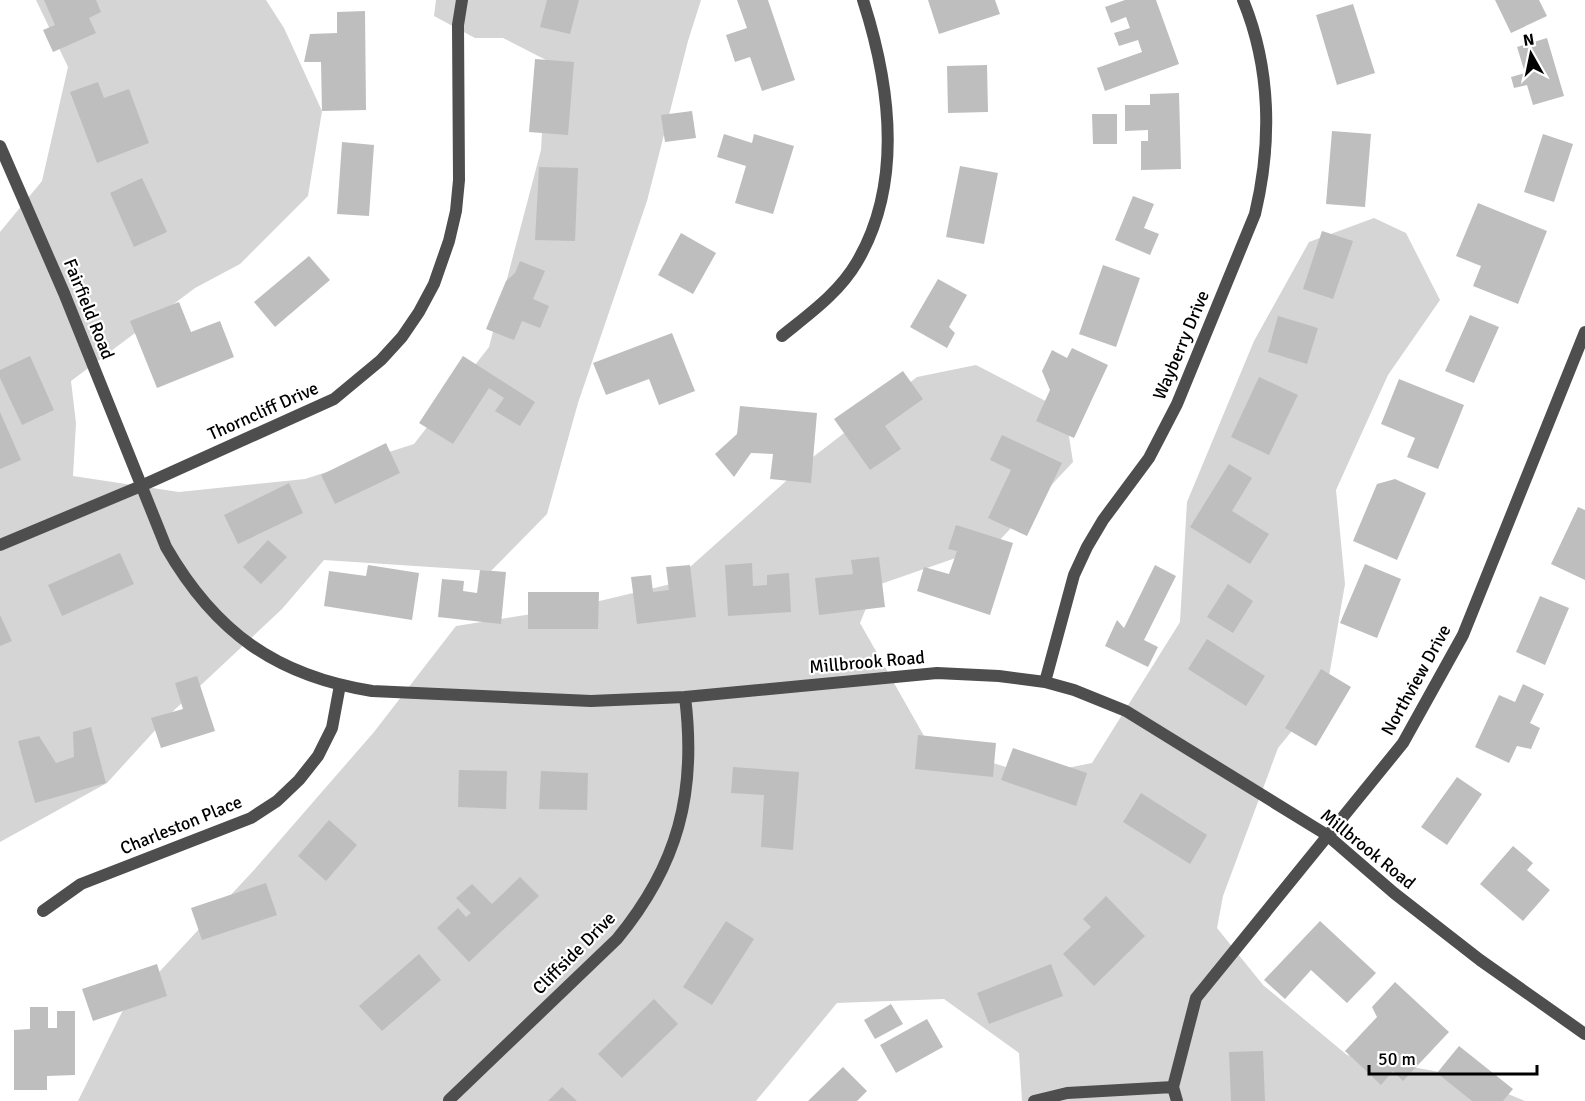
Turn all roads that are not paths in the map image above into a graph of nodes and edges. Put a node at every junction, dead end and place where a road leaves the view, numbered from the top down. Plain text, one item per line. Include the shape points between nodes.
1 (462, 0) edge
2 (863, 0) edge
3 (1243, 0) edge
4 (0, 146) edge
5 (1585, 332) edge
6 (782, 336) dead end
7 (141, 486) junction
8 (0, 545) edge
9 (1044, 682) junction
10 (340, 686) junction
11 (685, 697) junction
12 (1327, 835) junction
13 (43, 911) dead end
14 (1585, 1034) edge
15 (1173, 1087) junction
16 (449, 1100) edge
17 (1034, 1101) edge
18 (1178, 1101) edge

1 - 7 street, Thorncliff Drive via 458,25 456,211 434,284 419,312 381,360 334,399
2 - 6 street via 884,80 888,126 881,203 856,264 823,304
3 - 9 street, Wayberry Drive via 1261,61 1265,92 1267,138 1255,214 1177,404 1149,458 1103,520 1074,575
4 - 7 street, Fairfield Road
5 - 12 street, Northview Drive via 1462,635 1403,743
7 - 8 street, Thorncliff Drive
7 - 10 street, Millbrook Road via 166,548 210,610 244,641 284,665
9 - 11 street, Millbrook Road via 937,673
9 - 12 street, Millbrook Road via 1126,711
10 - 11 street, Millbrook Road via 591,701
10 - 13 street, Charleston Place via 332,728 318,756 277,801 251,818 81,884
11 - 16 street, Cliffside Drive via 687,788 667,862 653,890 617,939
12 - 14 street, Millbrook Road via 1479,960
12 - 15 street, Northview Drive via 1196,998
15 - 17 street via 1067,1093
15 - 18 street

